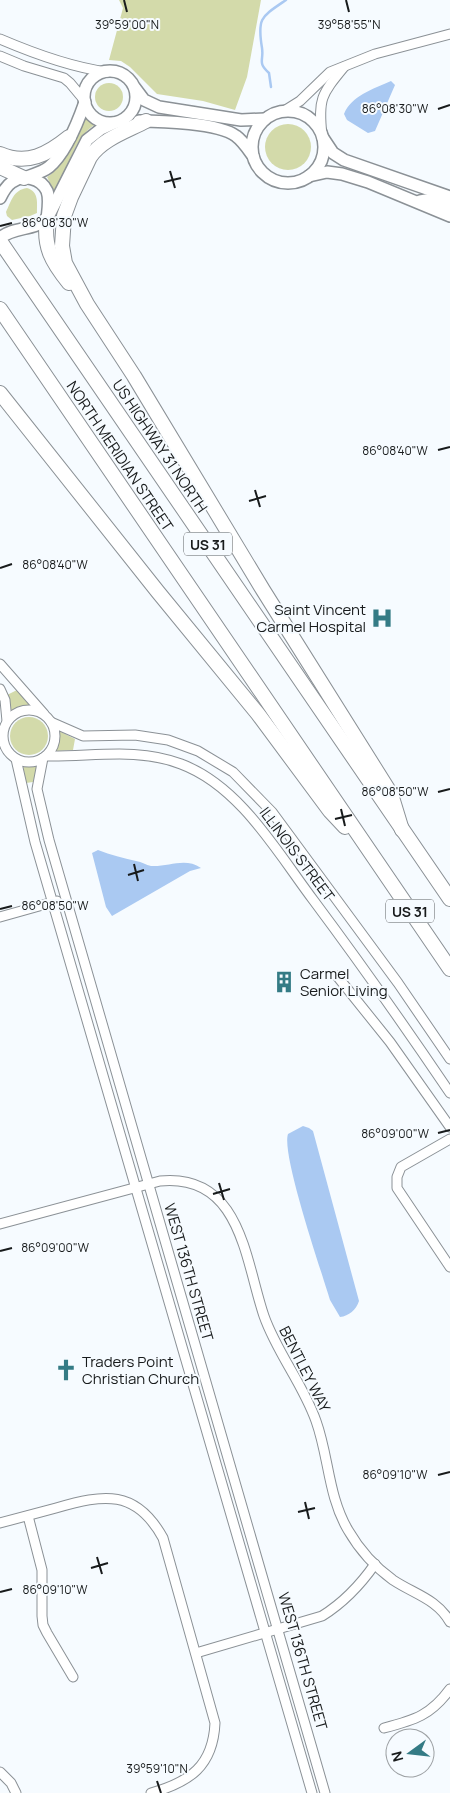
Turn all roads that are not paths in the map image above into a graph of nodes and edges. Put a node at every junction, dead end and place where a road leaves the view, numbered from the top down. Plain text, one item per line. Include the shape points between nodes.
1 (450, 34) edge
2 (0, 39) edge
3 (0, 56) edge
4 (344, 67) junction
5 (108, 72) junction
6 (134, 88) junction
7 (85, 102) junction
8 (284, 111) junction
9 (265, 119) junction
10 (146, 121) junction
11 (116, 123) junction
12 (322, 136) junction
13 (69, 137) junction
14 (0, 154) edge
15 (253, 156) junction
16 (0, 167) edge
17 (309, 176) junction
18 (24, 178) junction
19 (450, 197) edge
20 (0, 198) edge
21 (417, 203) junction
22 (450, 204) edge
23 (450, 216) edge
24 (47, 219) junction
25 (0, 239) edge
26 (88, 304) junction
27 (0, 309) edge
28 (0, 392) edge
29 (0, 401) edge
30 (23, 422) junction
31 (0, 664) edge
32 (0, 690) edge
33 (49, 720) junction
34 (4, 723) edge
35 (0, 750) edge
36 (13, 756) junction
37 (44, 757) junction
38 (402, 830) junction
39 (370, 853) junction
40 (65, 898) junction
41 (450, 899) edge
42 (52, 902) junction
43 (0, 917) edge
44 (450, 969) edge
45 (337, 976) dead end
46 (450, 1059) edge
47 (450, 1093) edge
48 (450, 1127) edge
49 (450, 1139) edge
50 (141, 1186) junction
51 (0, 1224) edge
52 (450, 1267) edge
53 (28, 1516) junction
54 (0, 1523) edge
55 (375, 1564) junction
56 (450, 1622) edge
57 (271, 1631) junction
58 (196, 1653) junction
59 (73, 1677) dead end
60 (450, 1689) edge
61 (384, 1728) dead end
62 (0, 1772) edge
63 (16, 1793) edge
64 (151, 1793) edge
65 (312, 1793) edge
66 (325, 1793) edge

1 - 4 street via 376,54
2 - 5 street via 79,68
3 - 7 street via 64,78
4 - 8 street via 330,72 300,101
4 - 12 street via 326,89 321,101
5 - 6 main road via 121,74
5 - 7 main road via 97,75 89,83
6 - 9 main road via 144,100 159,107 239,120
6 - 11 main road via 134,109 124,120
7 - 11 main road via 98,120
7 - 13 main road
8 - 9 main road
8 - 12 main road via 309,118
9 - 15 main road via 254,136
10 - 11 main road
10 - 15 main road via 228,132 238,138
10 - 26 highway via 94,151 66,211 62,240 64,258
11 - 24 main road via 87,140
12 - 17 main road via 324,150 321,161
12 - 19 main road via 333,153 344,160
13 - 14 highway via 33,159 17,160
13 - 18 main road via 50,166
15 - 17 main road via 261,170 274,180 291,183
16 - 18 highway
17 - 21 main road via 336,172
18 - 20 main road via 9,184
18 - 24 main road via 37,181 46,190 49,199
21 - 22 main road via 426,200
21 - 23 main road
24 - 25 main road via 33,227 10,231
24 - 26 highway via 45,237 52,259
25 - 38 highway, US HIGHWAY 31 NORTH / US 31
26 - 38 highway via 391,794
27 - 39 highway, NORTH MERIDIAN STREET / US 31
28 - 30 highway
29 - 30 highway
30 - 39 highway via 240,692 330,811
31 - 33 street
32 - 34 street via 4,700
33 - 34 street via 35,711 26,710 16,713
33 - 37 street via 55,738 52,749
33 - 46 street, ILLINOIS STREET via 83,736 135,735 168,740 198,750 233,772 272,812
34 - 36 street via 3,741
35 - 36 street
36 - 37 street via 29,762
36 - 42 street, WEST 136TH STREET
37 - 40 street, WEST 136TH STREET via 38,793
37 - 47 street, ILLINOIS STREET via 129,753 154,756 192,768 224,789 247,811 358,960
38 - 41 highway, US HIGHWAY 31 NORTH / US 31
39 - 44 highway, NORTH MERIDIAN STREET / US 31
40 - 42 street
40 - 50 street, WEST 136TH STREET
42 - 43 street
42 - 50 street, WEST 136TH STREET
45 - 48 street via 390,1042
49 - 52 street via 401,1167 397,1188
50 - 51 street, BENTLEY WAY
50 - 55 street, BENTLEY WAY via 168,1180 205,1189 234,1221 267,1324 316,1421 339,1512 354,1540
50 - 57 street, WEST 136TH STREET
50 - 57 street, WEST 136TH STREET
53 - 54 street
53 - 58 street via 104,1497 124,1501 143,1511 163,1538
53 - 59 street via 42,1570 43,1625
55 - 56 street, BENTLEY WAY via 392,1579 434,1603
55 - 57 street via 367,1576 322,1616
57 - 58 street
57 - 65 street, WEST 136TH STREET
57 - 66 street, WEST 136TH STREET
58 - 64 street via 214,1717 215,1735 203,1762 192,1775 171,1788
60 - 61 street via 441,1701 420,1717
62 - 63 street

